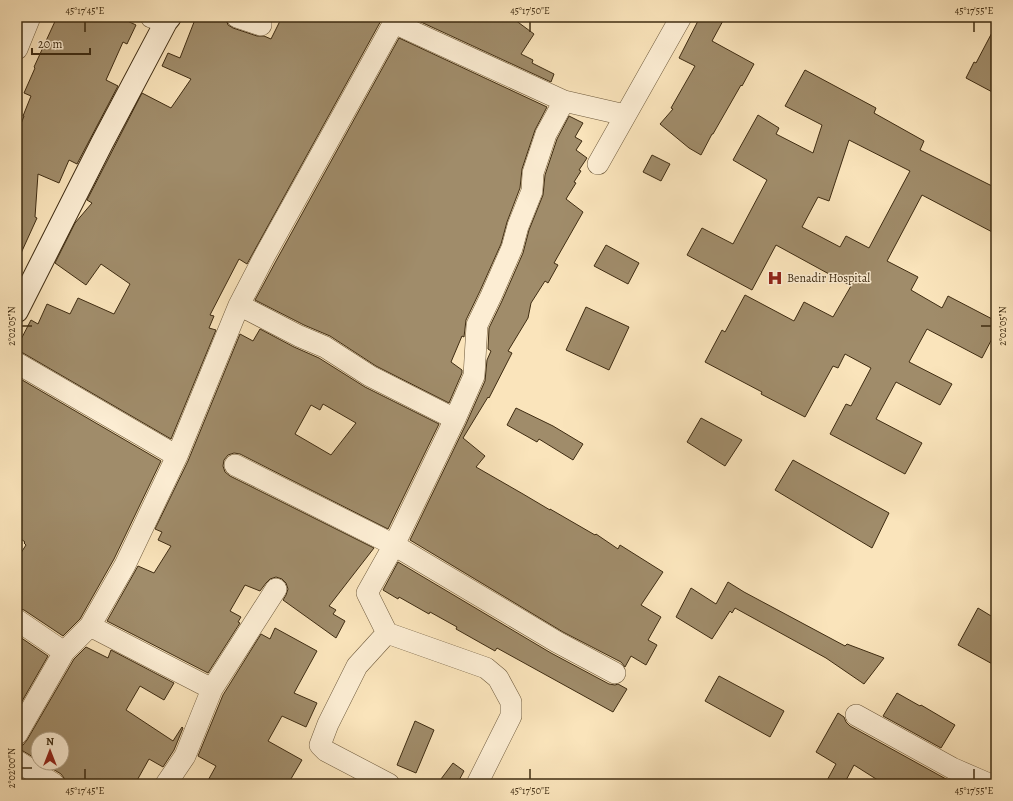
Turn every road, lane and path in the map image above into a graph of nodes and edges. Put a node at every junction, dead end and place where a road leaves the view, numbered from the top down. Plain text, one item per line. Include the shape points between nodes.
1 (30, 17) edge
2 (237, 17) edge
3 (681, 17) edge
4 (163, 19) edge
5 (395, 20) edge
6 (261, 25) dead end
7 (17, 49) edge
8 (564, 101) junction
9 (625, 115) junction
10 (598, 164) dead end
11 (239, 305) junction
12 (17, 311) edge
13 (17, 363) edge
14 (455, 420) junction
15 (177, 456) junction
16 (235, 465) dead end
17 (394, 545) junction
18 (276, 589) dead end
19 (17, 620) edge
20 (90, 626) junction
21 (387, 632) junction
22 (64, 652) junction
23 (615, 673) dead end
24 (212, 690) junction
25 (856, 715) dead end
26 (17, 734) edge
27 (17, 761) edge
28 (54, 784) edge
29 (166, 784) edge
30 (389, 784) edge
31 (476, 784) edge
32 (989, 784) edge

1 - 7 street
2 - 6 street
3 - 9 street
4 - 12 street
5 - 8 street
5 - 11 street
8 - 9 street
8 - 14 street via 546,134 533,173 532,191 512,248 477,325 474,376
9 - 10 street
11 - 14 street via 325,347 370,376
11 - 15 street
13 - 15 street
14 - 17 street
15 - 20 street via 125,565
16 - 17 street
17 - 21 street via 367,593
17 - 23 street via 557,642
18 - 24 street
19 - 22 street
20 - 22 street
20 - 24 street
21 - 30 street via 357,666 320,745 326,752
21 - 31 street via 486,668 498,678 511,702 511,716
22 - 26 street
24 - 29 street via 185,756
25 - 32 street via 952,768
27 - 28 street

